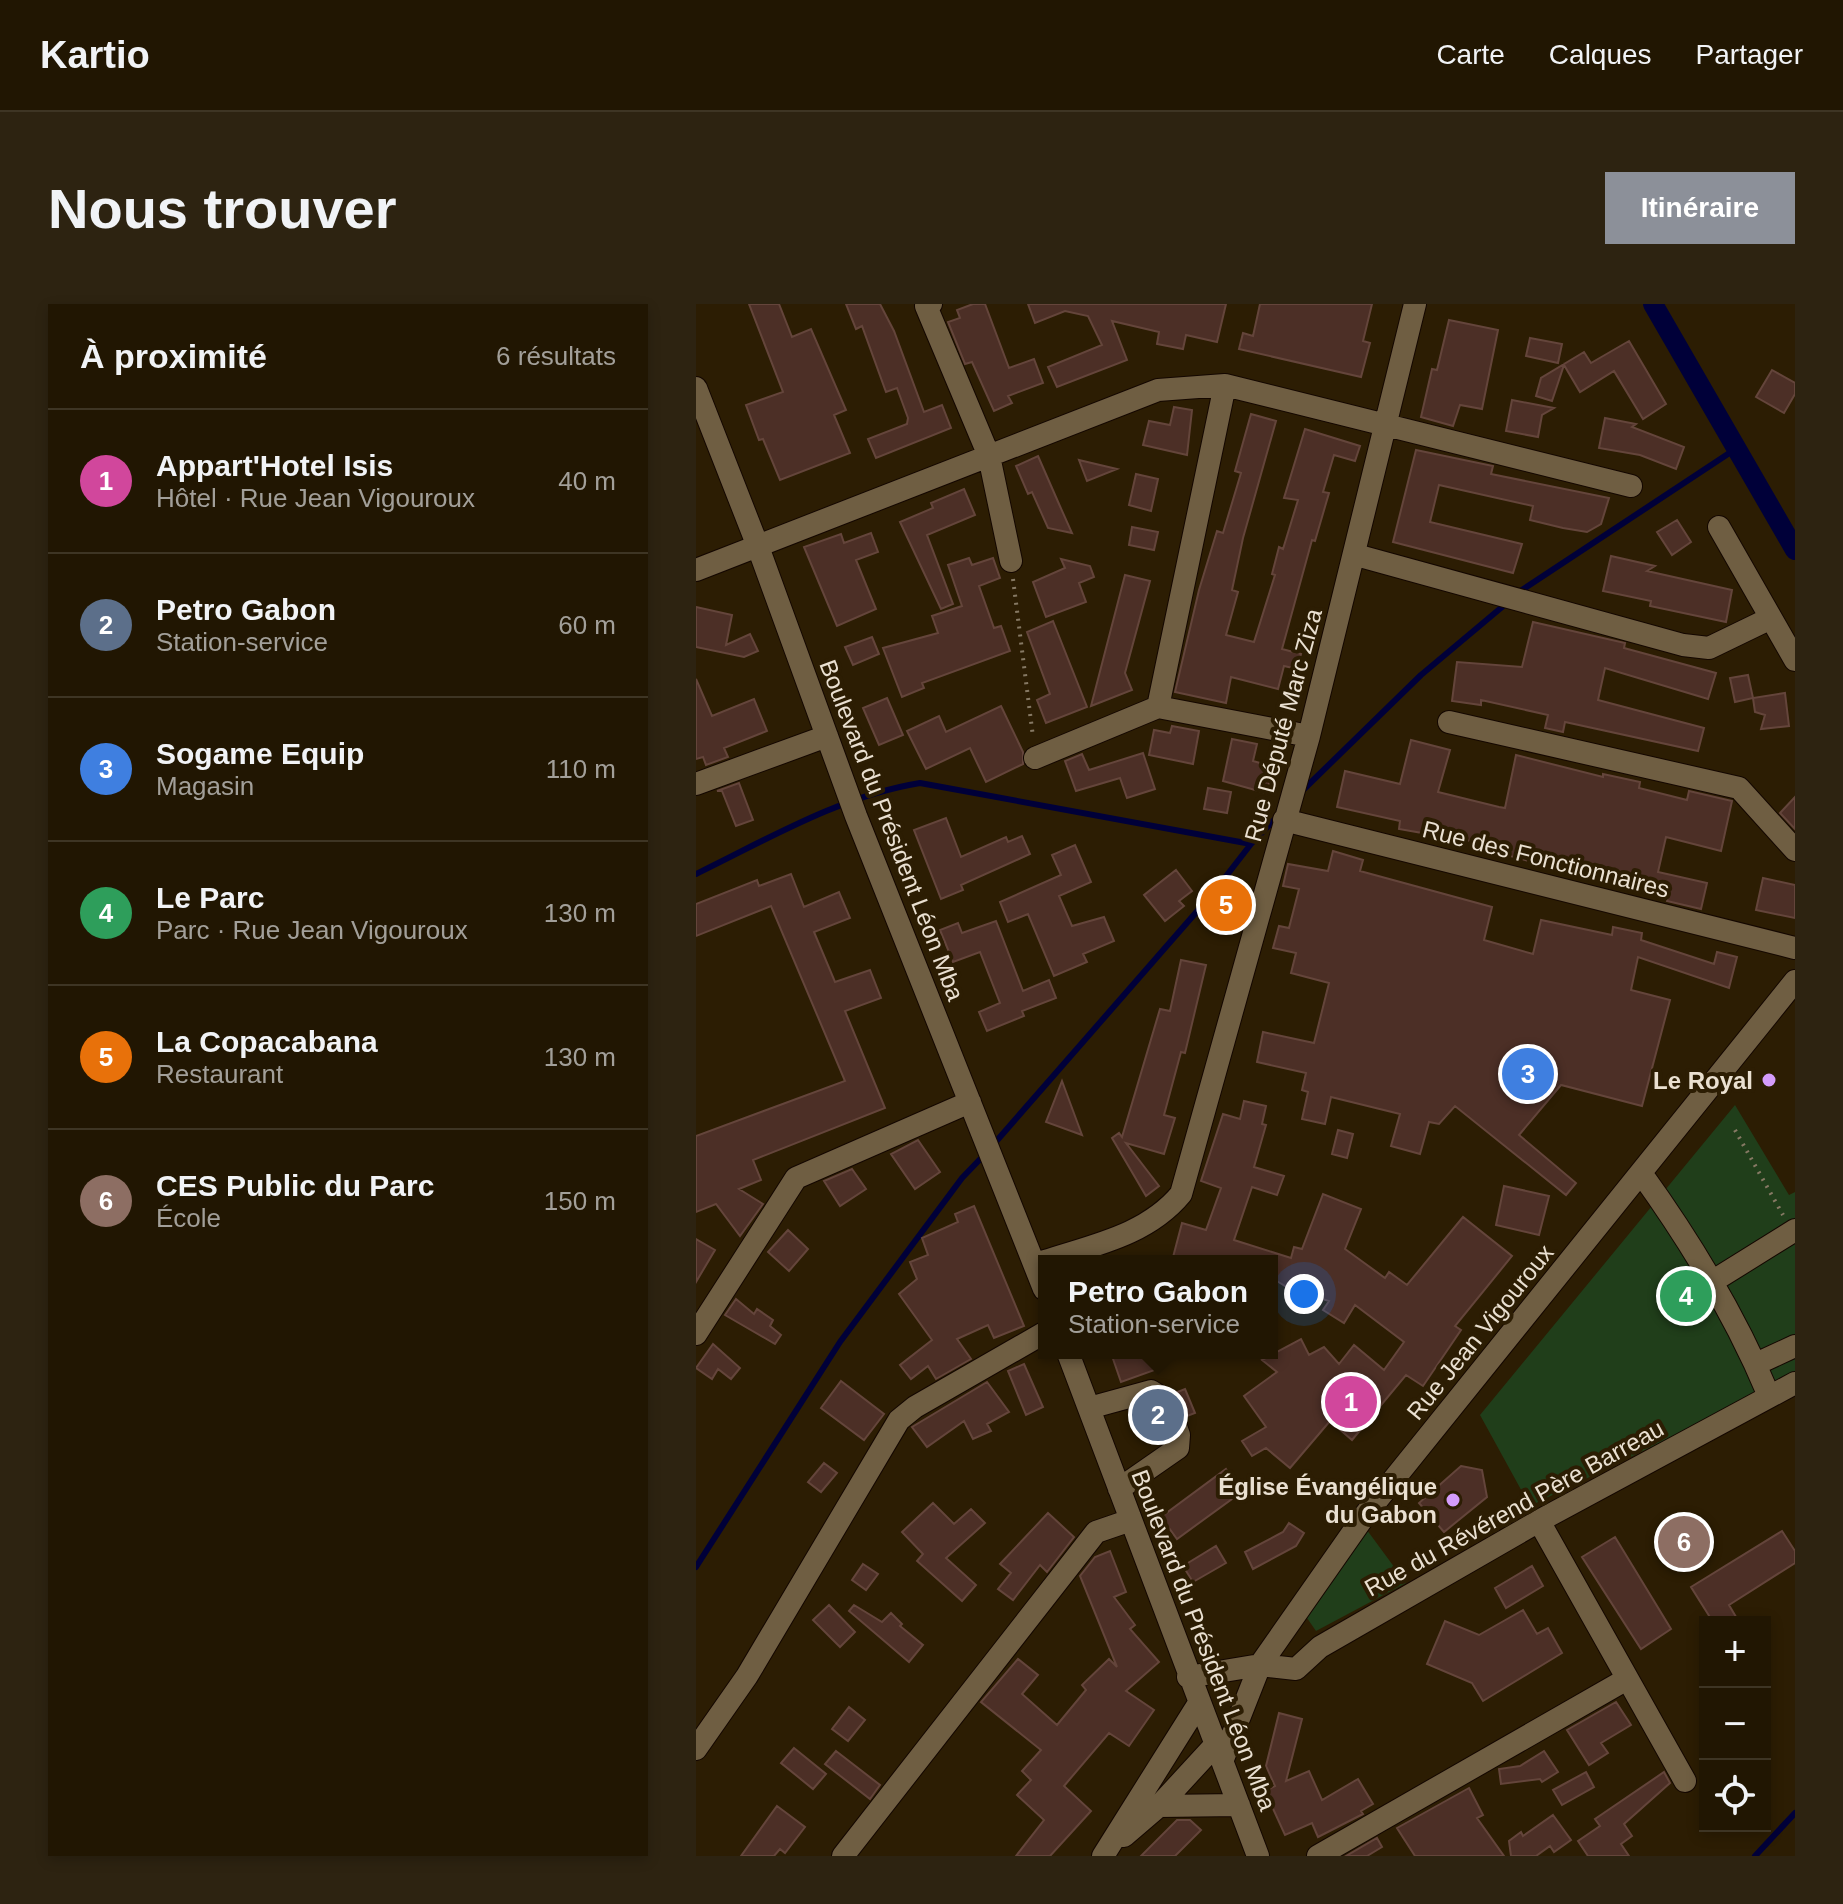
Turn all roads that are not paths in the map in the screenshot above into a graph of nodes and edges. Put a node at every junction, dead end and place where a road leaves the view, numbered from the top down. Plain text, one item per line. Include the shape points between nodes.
1 (931, 304) edge
2 (1415, 304) edge
3 (1225, 385) junction
4 (696, 388) edge
5 (1386, 424) junction
6 (989, 456) junction
7 (1631, 486) dead end
8 (1719, 527) dead end
9 (757, 544) junction
10 (1356, 555) junction
11 (1011, 561) road end
12 (696, 570) edge
13 (1771, 618) junction
14 (1795, 660) edge
15 (1158, 707) junction
16 (1449, 722) dead end
17 (827, 736) junction
18 (1309, 736) junction
19 (1035, 758) road end
20 (696, 784) edge
21 (1285, 817) junction
22 (1795, 850) edge
23 (1795, 948) edge
24 (1795, 981) edge
25 (970, 1102) junction
26 (1641, 1173) junction
27 (1794, 1230) edge
28 (1062, 1255) edge
29 (1038, 1256) edge
30 (1710, 1283) junction
31 (696, 1334) edge
32 (1038, 1336) edge
33 (1795, 1346) edge
34 (1070, 1359) edge
35 (1756, 1364) junction
36 (1795, 1383) edge
37 (1769, 1396) junction
38 (1162, 1398) dead end
39 (1089, 1408) junction
40 (1174, 1421) dead end
41 (1119, 1489) junction
42 (1131, 1520) junction
43 (1539, 1521) junction
44 (1260, 1665) junction
45 (1188, 1677) junction
46 (1627, 1679) junction
47 (1199, 1703) junction
48 (696, 1749) edge
49 (1220, 1751) junction
50 (1685, 1781) dead end
51 (1239, 1805) junction
52 (1159, 1806) junction
53 (1107, 1851) edge
54 (843, 1856) edge
55 (1258, 1856) edge
56 (1318, 1856) edge

1 - 6 street via 926,306
2 - 5 street, Rue Député Marc Ziza
3 - 5 street
3 - 6 street via 1158,390
3 - 15 street
4 - 9 street, Boulevard du Président Léon Mba
5 - 7 street
5 - 10 street, Rue Député Marc Ziza
6 - 9 street
6 - 11 street
8 - 13 street
9 - 12 street
9 - 17 street, Boulevard du Président Léon Mba
10 - 13 street via 1683,645 1709,648
10 - 18 street, Rue Député Marc Ziza
13 - 14 street
15 - 18 street
15 - 19 street
16 - 22 street via 1739,788
17 - 20 street
17 - 25 street, Boulevard du Président Léon Mba
18 - 21 street, Rue Député Marc Ziza
21 - 23 street, Rue des Fonctionnaires
21 - 28 street, Rue Député Marc Ziza via 1181,1194 1163,1216 1137,1230
24 - 26 street, Rue Jean Vigouroux
25 - 29 street, Boulevard du Président Léon Mba
25 - 31 street via 796,1178
26 - 30 street
26 - 44 street, Rue Jean Vigouroux via 1365,1515
27 - 30 street
30 - 35 street
32 - 48 street via 899,1420 747,1676
33 - 35 street
34 - 39 street, Boulevard du Président Léon Mba
35 - 37 street
36 - 37 street, Rue du Révérend Père Barreau
37 - 43 street, Rue du Révérend Père Barreau
38 - 39 street via 1151,1391
39 - 41 street, Boulevard du Président Léon Mba
40 - 41 street via 1178,1448
41 - 42 street, Boulevard du Président Léon Mba
42 - 45 street, Boulevard du Président Léon Mba
42 - 54 street via 1096,1532
43 - 44 street, Rue du Révérend Père Barreau via 1320,1647 1296,1669
43 - 46 street
44 - 45 street
44 - 49 street, Rue Jean Vigouroux
45 - 47 street, Boulevard du Président Léon Mba
46 - 50 street
46 - 56 street
47 - 49 street, Boulevard du Président Léon Mba
47 - 53 street
49 - 51 street, Boulevard du Président Léon Mba
49 - 52 street
51 - 52 street
51 - 55 street, Boulevard du Président Léon Mba
52 - 53 street

